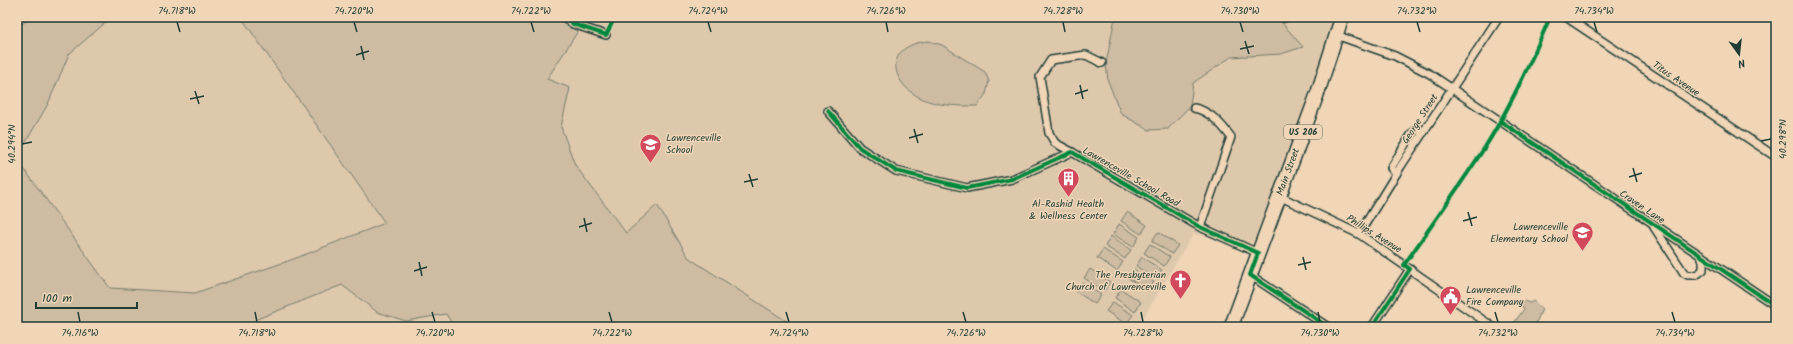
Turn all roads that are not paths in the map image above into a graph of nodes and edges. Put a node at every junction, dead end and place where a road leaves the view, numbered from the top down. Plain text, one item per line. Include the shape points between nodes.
1 (564, 17) edge
2 (1342, 17) edge
3 (1499, 17) edge
4 (1566, 17) edge
5 (606, 35) dead end
6 (1336, 35) junction
7 (1102, 63) dead end
8 (1452, 88) junction
9 (1194, 108) dead end
10 (828, 110) dead end
11 (1072, 152) junction
12 (1776, 157) edge
13 (1279, 196) junction
14 (1652, 223) junction
15 (1200, 227) junction
16 (1359, 234) junction
17 (1258, 253) junction
18 (1701, 257) junction
19 (1410, 269) junction
20 (1250, 275) junction
21 (1776, 306) edge
22 (1231, 327) edge
23 (1328, 327) edge
24 (1372, 327) edge
25 (1493, 327) edge

1 - 5 street via 573,24
2 - 6 highway, Main Street / US 206
3 - 8 street, George Street
4 - 12 street, Titus Avenue
6 - 8 street, Craven Lane via 1395,56
6 - 13 highway, Main Street / US 206 via 1318,92
7 - 11 street via 1086,55 1051,60 1040,77 1049,133 1055,143
8 - 14 street, Craven Lane
8 - 16 street, George Street
9 - 15 street via 1201,109 1216,119 1231,137
10 - 11 street, Lawrenceville School Road via 860,148 896,172 967,188 1012,179
11 - 15 street, Lawrenceville School Road
13 - 16 street, Phillips Avenue
13 - 17 highway, Main Street / US 206
14 - 18 street, Craven Lane
14 - 18 street, Craven Lane via 1684,272 1692,276 1700,273 1704,265
15 - 17 street, Lawrenceville School Road
16 - 19 street, Phillips Avenue
17 - 20 highway, Main Street / US 206
18 - 21 street, Craven Lane
19 - 24 street
19 - 25 street, Phillips Avenue
20 - 22 highway, Main Street / US 206
20 - 23 street

